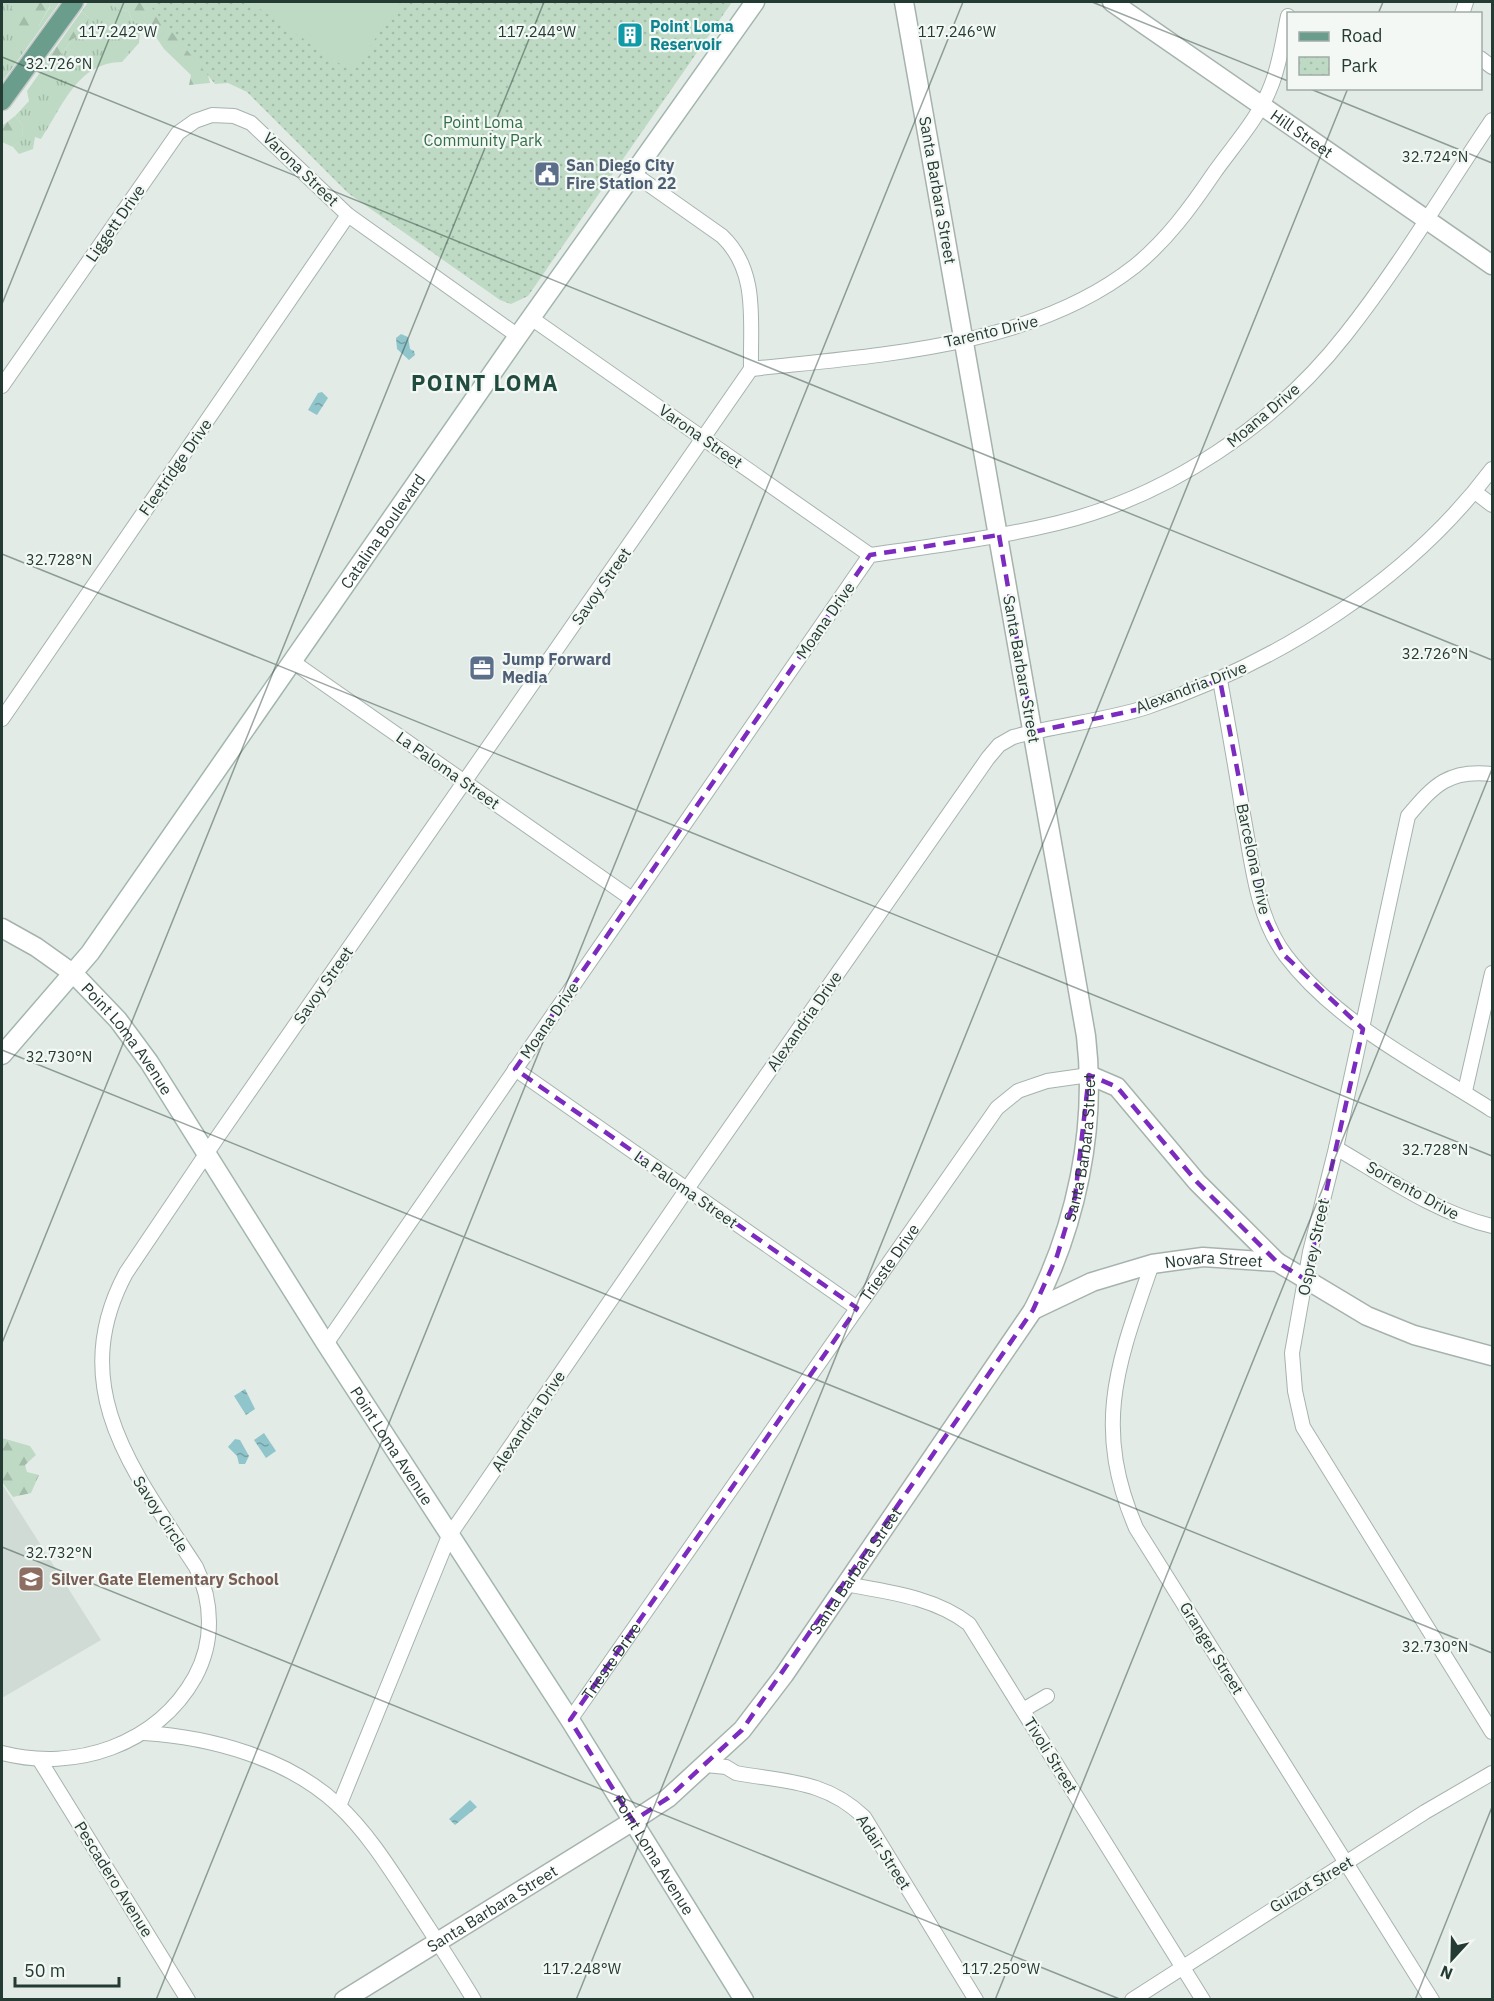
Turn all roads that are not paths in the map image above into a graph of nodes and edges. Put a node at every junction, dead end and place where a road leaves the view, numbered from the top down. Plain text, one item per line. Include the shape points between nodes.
1 (74, 2) edge
2 (755, 2) edge
3 (904, 2) edge
4 (1112, 2) edge
5 (1287, 23) edge
6 (2, 100) edge
7 (1261, 107) junction
8 (1492, 120) edge
9 (259, 128) joint
10 (634, 174) junction
11 (348, 215) junction
12 (1425, 219) junction
13 (1492, 265) edge
14 (531, 318) junction
15 (518, 336) junction
16 (964, 339) junction
17 (751, 369) junction
18 (2, 386) edge
19 (704, 438) junction
20 (1492, 469) edge
21 (1475, 492) junction
22 (1492, 505) edge
23 (999, 535) junction
24 (870, 555) junction
25 (293, 662) junction
26 (1220, 680) junction
27 (2, 719) edge
28 (1033, 732) junction
29 (1492, 774) edge
30 (464, 782) junction
31 (632, 899) junction
32 (2, 928) edge
33 (1492, 973) edge
34 (74, 974) junction
35 (1363, 1029) junction
36 (2, 1055) edge
37 (515, 1069) junction
38 (1089, 1075) junction
39 (1465, 1091) junction
40 (1492, 1110) edge
41 (1336, 1148) junction
42 (206, 1154) junction
43 (687, 1189) junction
44 (1492, 1226) edge
45 (1277, 1262) junction
46 (1152, 1264) junction
47 (1306, 1280) junction
48 (857, 1308) junction
49 (1033, 1310) junction
50 (326, 1344) junction
51 (1492, 1356) edge
52 (449, 1536) junction
53 (845, 1584) junction
54 (1047, 1696) dead end
55 (1023, 1710) junction
56 (570, 1720) junction
57 (1492, 1732) edge
58 (144, 1733) junction
59 (2, 1753) edge
60 (39, 1759) junction
61 (706, 1765) junction
62 (1492, 1773) edge
63 (339, 1806) junction
64 (633, 1821) junction
65 (1347, 1863) junction
66 (437, 1942) junction
67 (1183, 1966) junction
68 (188, 2000) edge
69 (344, 2000) edge
70 (474, 2000) edge
71 (744, 2000) edge
72 (976, 2000) edge
73 (1132, 2000) edge
74 (1203, 2000) edge
75 (1432, 2000) edge

1 - 6 main road
2 - 10 street, Catalina Boulevard
3 - 16 street, Santa Barbara Street
4 - 7 street, Hill Street
5 - 7 street, Tarento Drive via 1272,86
7 - 12 street, Hill Street
7 - 16 street, Tarento Drive via 1194,203 1134,266 1093,294 1045,318
8 - 12 street, Moana Drive
9 - 11 street, Varona Street
9 - 18 street, Liggett Drive via 234,116 218,114 195,121 178,133
10 - 14 street, Catalina Boulevard
10 - 17 street via 735,248 750,286
11 - 15 street, Varona Street
11 - 27 street, Fleetridge Drive
12 - 13 street, Hill Street
12 - 23 street, Moana Drive via 1346,334 1294,390 1238,438 1167,481 1113,505 1059,523
14 - 15 street, Catalina Boulevard
14 - 19 street, Varona Street
15 - 25 street, Catalina Boulevard
16 - 17 street, Tarento Drive via 865,357
16 - 23 street, Santa Barbara Street
17 - 19 street, Savoy Street
19 - 24 street, Varona Street
19 - 30 street, Savoy Street
20 - 21 street, Alexandria Drive
21 - 22 street
21 - 26 street, Alexandria Drive via 1416,551 1356,601
23 - 24 street, Moana Drive
23 - 28 street, Santa Barbara Street
24 - 31 street, Moana Drive
25 - 30 street, La Paloma Street
25 - 34 street, Catalina Boulevard
26 - 28 street, Alexandria Drive via 1145,708
26 - 35 street, Barcelona Drive via 1266,919 1284,955 1306,980
28 - 38 street, Santa Barbara Street via 1079,990
28 - 43 street, Alexandria Drive via 999,745 988,758
29 - 35 street, Osprey Street via 1472,772 1443,780 1430,789 1408,816
30 - 31 street, La Paloma Street
30 - 42 street, Savoy Street
31 - 37 street, Moana Drive
32 - 34 street, Point Loma Avenue
33 - 39 street
34 - 36 street, Catalina Boulevard
34 - 42 street, Point Loma Avenue via 136,1043
35 - 39 street, Barcelona Drive
35 - 41 street, Osprey Street
37 - 43 street, La Paloma Street
37 - 50 street, Moana Drive
38 - 45 street via 1117,1087 1197,1182
38 - 48 street, Trieste Drive via 1047,1081 1018,1091 997,1108
38 - 49 street, Santa Barbara Street via 1075,1197 1059,1250
39 - 40 street, Barcelona Drive
41 - 44 street, Sorrento Drive via 1441,1208
41 - 47 street, Osprey Street
42 - 50 street, Point Loma Avenue
42 - 58 street, Savoy Circle via 123,1280 111,1306 102,1343 102,1381 112,1427 123,1453 196,1567 209,1611 208,1639 196,1674 173,1709
43 - 48 street, La Paloma Street
43 - 52 street, Alexandria Drive
45 - 46 street, Novara Street via 1203,1257
45 - 47 street, Novara Street
46 - 49 street, Novara Street via 1092,1282
46 - 65 street, Granger Street via 1116,1380 1112,1415 1112,1448 1125,1501 1136,1527
47 - 51 street, Novara Street via 1367,1316 1414,1335
47 - 57 street, Osprey Street via 1292,1353 1303,1427
48 - 56 street, Trieste Drive
49 - 53 street, Santa Barbara Street
50 - 52 street, Point Loma Avenue
52 - 56 street, Point Loma Avenue
52 - 63 street, Alexandria Drive
53 - 55 street, Tivoli Street via 928,1601 951,1610 969,1624
53 - 61 street, Santa Barbara Street via 742,1730
54 - 55 street
55 - 67 street, Tivoli Street
56 - 64 street, Point Loma Avenue
58 - 60 street, Savoy Circle via 86,1756
58 - 63 street via 176,1735 269,1763 321,1791
59 - 60 street, Savoy Circle
60 - 68 street, Pescadero Avenue
61 - 64 street, Santa Barbara Street via 668,1798
61 - 72 street, Adair Street via 813,1786 850,1804 864,1817
62 - 65 street, Guizot Street
63 - 66 street via 382,1856
64 - 66 street, Santa Barbara Street
64 - 71 street, Point Loma Avenue
65 - 67 street, Guizot Street
65 - 75 street, Granger Street
66 - 69 street, Santa Barbara Street
66 - 70 street
67 - 73 street, Guizot Street
67 - 74 street, Tivoli Street

